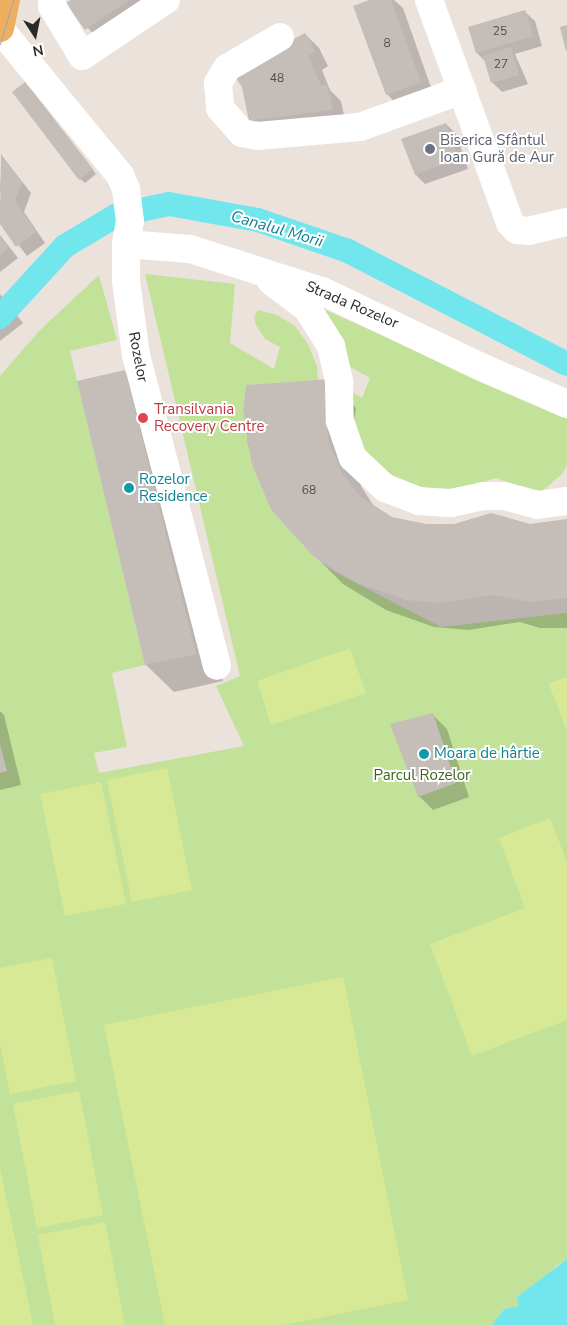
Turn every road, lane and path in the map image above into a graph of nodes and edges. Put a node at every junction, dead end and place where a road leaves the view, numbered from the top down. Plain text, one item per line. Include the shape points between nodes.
1 (6, 0) edge
2 (52, 0) edge
3 (166, 0) edge
4 (429, 0) edge
5 (0, 29) edge
6 (280, 37) dead end
7 (462, 90) junction
8 (567, 222) edge
9 (128, 232) junction
10 (252, 266) junction
11 (567, 404) edge
12 (567, 501) edge
13 (217, 666) dead end

1 - 5 main road
2 - 3 street via 52,6 82,56
4 - 7 street
5 - 9 street via 120,175 126,189
6 - 7 street via 227,68 218,83 220,108 242,133 258,136 360,128
7 - 8 street via 510,223 517,230 528,232
9 - 10 street, Strada Rozelor
9 - 13 street, Rozelor via 127,297 136,355
10 - 11 street, Strada Rozelor via 322,291
10 - 12 street via 307,308 331,346 339,382 340,421 353,458 385,488 419,502 451,503 483,496 504,496 537,505

